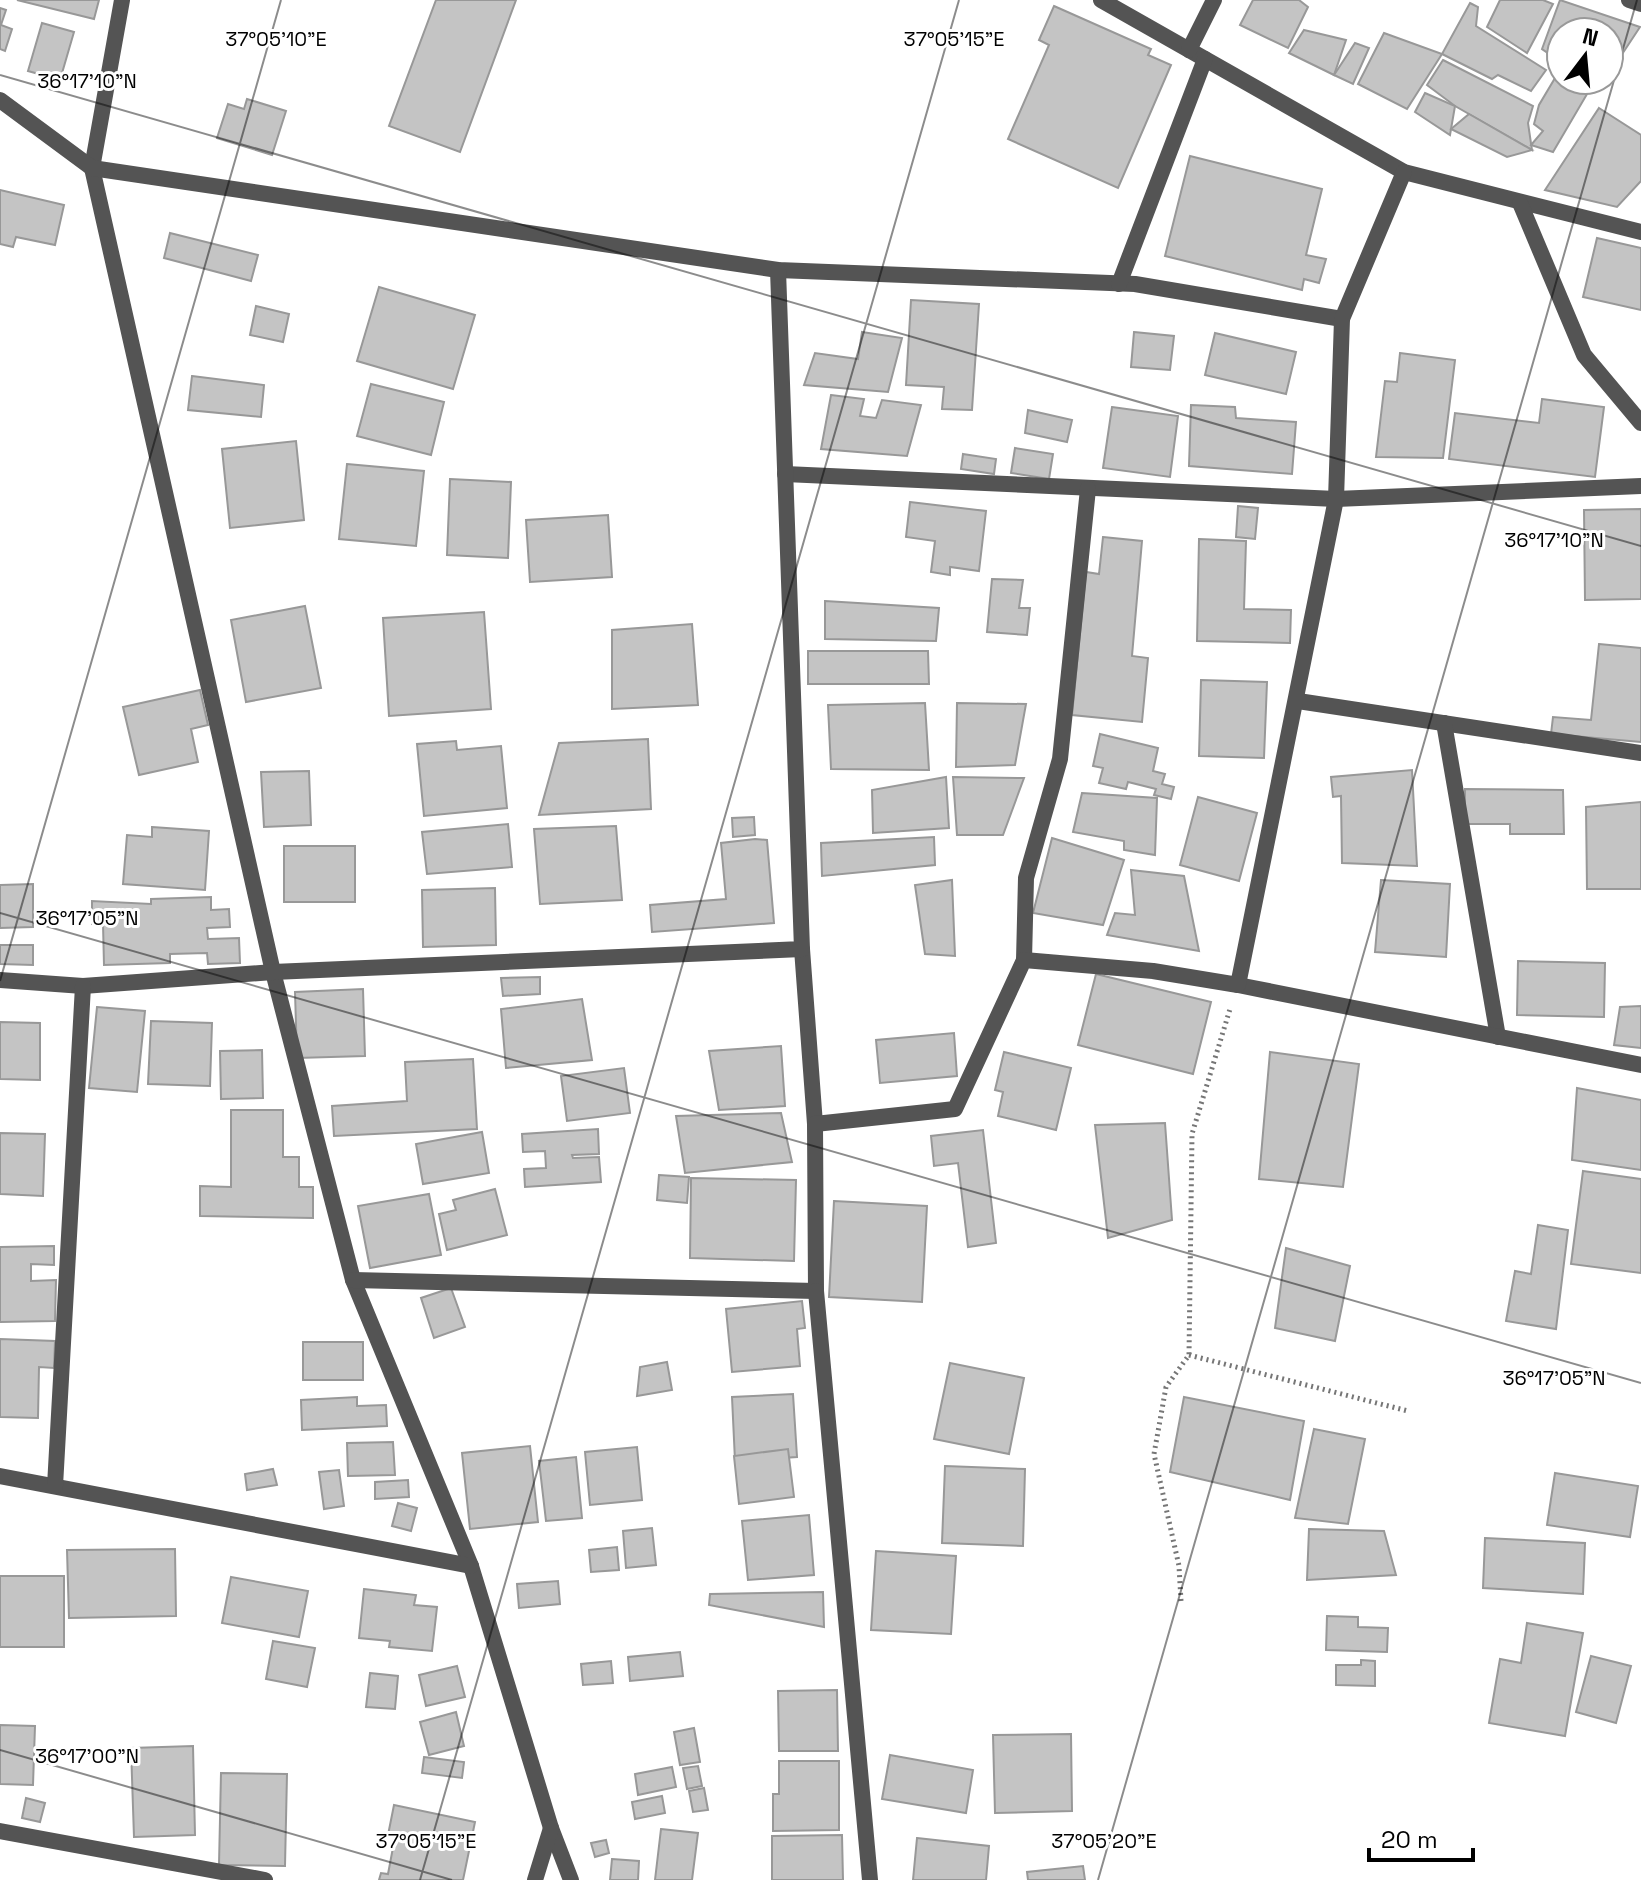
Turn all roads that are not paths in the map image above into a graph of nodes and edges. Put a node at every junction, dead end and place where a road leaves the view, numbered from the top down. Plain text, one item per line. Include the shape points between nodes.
1 (122, 0) edge
2 (1101, 0) edge
3 (1214, 0) edge
4 (1629, 0) edge
5 (1641, 4) edge
6 (1189, 50) junction
7 (1205, 59) junction
8 (0, 100) edge
9 (92, 168) junction
10 (1404, 172) junction
11 (1520, 203) junction
12 (1641, 232) edge
13 (778, 270) junction
14 (1119, 284) junction
15 (1342, 319) junction
16 (1641, 423) edge
17 (785, 474) junction
18 (1641, 486) edge
19 (1088, 489) junction
20 (1336, 499) junction
21 (1298, 701) junction
22 (1444, 723) junction
23 (1641, 753) edge
24 (802, 949) junction
25 (1024, 960) junction
26 (273, 972) junction
27 (0, 980) edge
28 (1238, 985) junction
29 (83, 986) junction
30 (1498, 1037) junction
31 (1641, 1065) edge
32 (815, 1124) junction
33 (353, 1280) junction
34 (816, 1291) junction
35 (0, 1476) edge
36 (55, 1486) junction
37 (471, 1566) junction
38 (551, 1828) junction
39 (0, 1831) edge
40 (265, 1880) edge
41 (535, 1880) edge
42 (571, 1880) edge
43 (870, 1880) edge

1 - 9 street
2 - 6 street
3 - 6 street
4 - 5 street
6 - 7 street
7 - 10 street
7 - 14 street
8 - 9 street
9 - 13 street
9 - 26 street
10 - 11 street
10 - 15 street
11 - 12 street
11 - 16 street via 1584,355
13 - 14 street
13 - 17 street
14 - 15 street
15 - 20 street
17 - 19 street
17 - 24 street
18 - 20 street
19 - 20 street
19 - 25 street via 1060,759 1026,878
20 - 21 street
21 - 22 street
21 - 28 street
22 - 23 street
22 - 30 street
24 - 26 street
24 - 32 street
25 - 28 street via 1153,971
25 - 32 street via 955,1109
26 - 29 street
26 - 33 street
27 - 29 street
28 - 30 street
29 - 36 street
30 - 31 street
32 - 34 street
33 - 34 street
33 - 37 street
34 - 43 street
35 - 36 street
36 - 37 street
37 - 38 street
38 - 41 street
38 - 42 street
39 - 40 street

